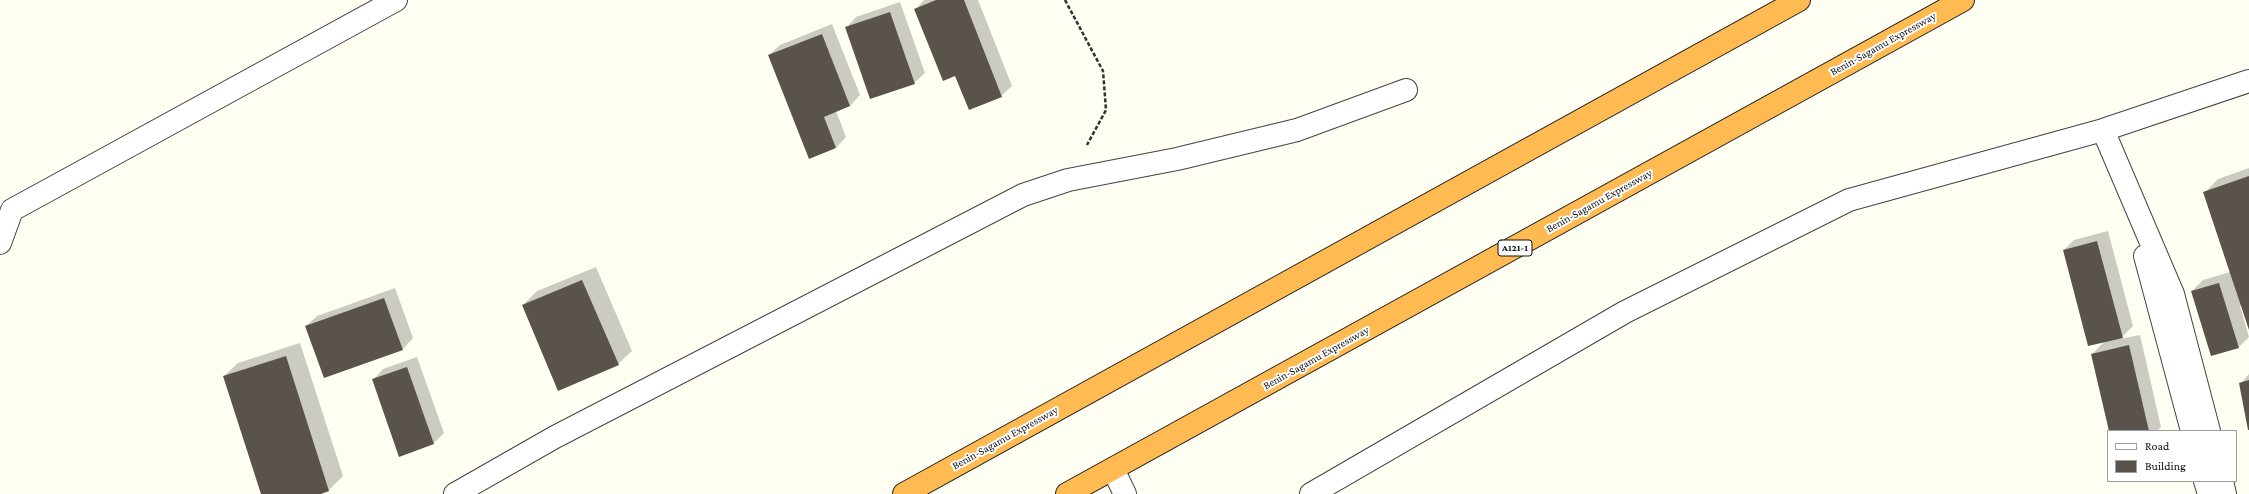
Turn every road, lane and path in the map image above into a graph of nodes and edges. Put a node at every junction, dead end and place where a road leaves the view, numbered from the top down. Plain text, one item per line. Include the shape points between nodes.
1 (396, 0) edge
2 (1066, 0) edge
3 (1799, 0) edge
4 (1963, 0) edge
5 (2249, 81) edge
6 (1406, 90) dead end
7 (2103, 130) junction
8 (1068, 180) junction
9 (0, 243) edge
10 (2192, 430) edge
11 (2209, 430) edge
12 (1113, 469) junction
13 (2205, 482) edge
14 (2222, 482) edge
15 (455, 494) edge
16 (904, 494) edge
17 (1067, 494) edge
18 (1125, 494) edge
19 (1312, 494) edge
20 (2209, 494) edge
21 (2225, 494) edge

1 - 9 street via 12,210
2 - 8 path via 1103,72 1106,110
3 - 16 highway, Benin-Sagamu Expressway
4 - 12 highway, Benin-Sagamu Expressway / A121-1
5 - 7 street
6 - 8 street via 1297,130 1177,159
7 - 10 street via 2142,247
7 - 11 street via 2173,294
7 - 19 street via 1849,200 1625,312
8 - 15 street via 1023,195 555,437
12 - 17 highway, Benin-Sagamu Expressway / A121-1
12 - 18 street
13 - 20 street
14 - 21 street

